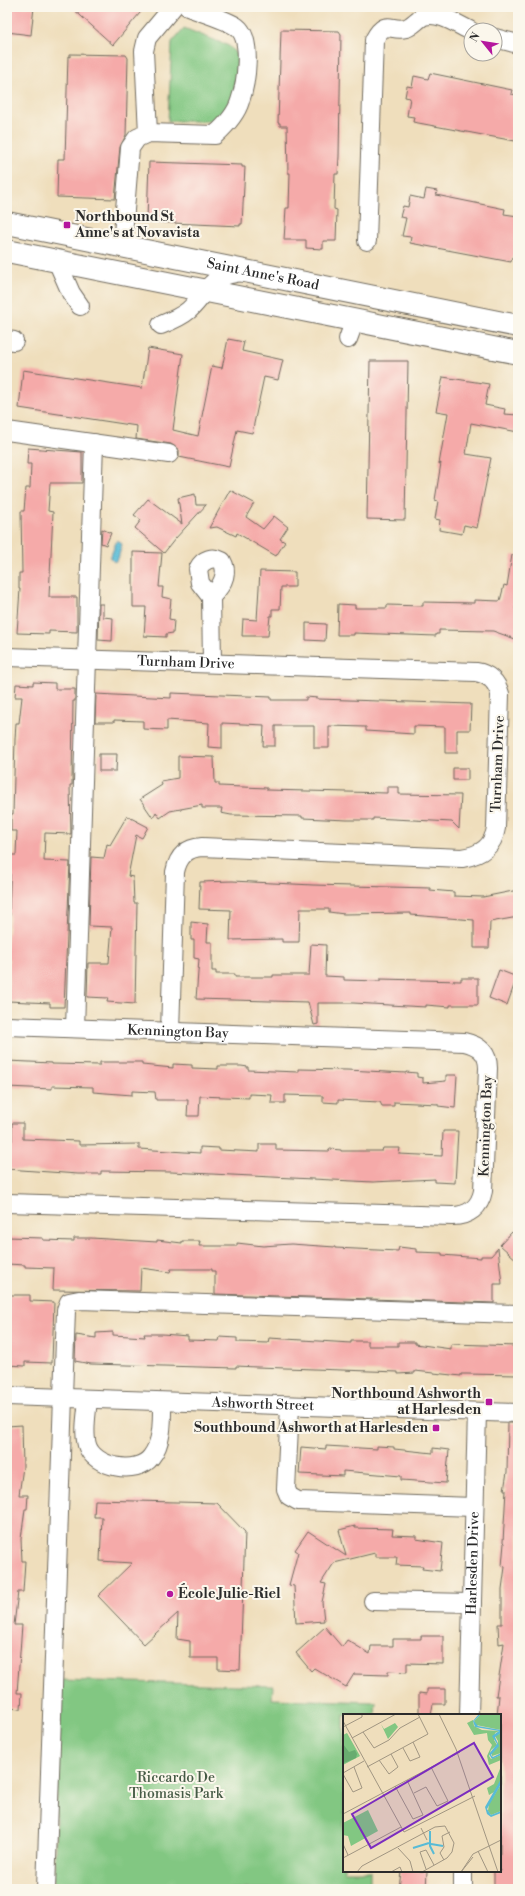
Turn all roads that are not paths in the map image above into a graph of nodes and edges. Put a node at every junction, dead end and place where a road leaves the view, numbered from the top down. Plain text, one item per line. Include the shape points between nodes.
1 (173, 7) edge
2 (188, 7) edge
3 (463, 28) edge
4 (503, 40) edge
5 (518, 44) edge
6 (148, 133) junction
7 (7, 223) edge
8 (367, 242) dead end
9 (122, 246) junction
10 (7, 251) edge
11 (57, 261) junction
12 (102, 270) junction
13 (250, 272) junction
14 (205, 291) junction
15 (80, 306) dead end
16 (161, 325) dead end
17 (518, 326) edge
18 (518, 353) edge
19 (7, 430) edge
20 (94, 442) junction
21 (169, 454) dead end
22 (211, 597) dead end
23 (7, 657) edge
24 (87, 659) junction
25 (212, 663) junction
26 (7, 1026) edge
27 (75, 1028) junction
28 (170, 1032) junction
29 (7, 1202) edge
30 (518, 1314) edge
31 (7, 1396) edge
32 (62, 1398) junction
33 (88, 1399) junction
34 (162, 1402) junction
35 (290, 1406) junction
36 (477, 1412) junction
37 (518, 1413) edge
38 (474, 1507) junction
39 (373, 1601) dead end
40 (472, 1603) junction
41 (468, 1714) edge
42 (463, 1872) edge
43 (46, 1889) edge
44 (463, 1889) edge

1 - 6 street via 147,38 144,52
2 - 6 street via 237,26 243,34 246,45 246,75 240,102 226,126 215,135
3 - 8 street via 430,15 405,28 386,27 374,40
4 - 5 street
6 - 9 street via 137,138 130,148
7 - 9 main road, Saint Anne's Road
9 - 12 main road
9 - 13 main road, Saint Anne's Road
10 - 11 main road, Saint Anne's Road
11 - 12 main road, Saint Anne's Road
11 - 15 street via 71,293
12 - 14 main road, Saint Anne's Road
13 - 14 street via 226,274
13 - 17 main road, Saint Anne's Road
14 - 16 street via 188,311
14 - 18 main road, Saint Anne's Road via 352,330
19 - 20 street
20 - 21 street
20 - 24 street
22 - 25 street
23 - 24 street, Turnham Drive
24 - 25 street, Turnham Drive
24 - 27 street
25 - 28 street, Turnham Drive via 476,672 488,676 498,687 500,694 496,828 494,837 485,850 462,858 202,847 182,854 175,872
26 - 27 street, Kennington Bay
27 - 28 street, Kennington Bay
28 - 29 street, Kennington Bay via 464,1042 476,1045 485,1053 488,1061 482,1198 470,1212 458,1216
30 - 32 street via 74,1300 67,1305
31 - 32 street, Ashworth Street
32 - 33 street, Ashworth Street
32 - 43 street
33 - 34 street, Ashworth Street
33 - 34 street via 86,1436 87,1445 93,1456 103,1463 127,1467 140,1465 150,1459 158,1447
34 - 35 street, Ashworth Street
35 - 36 street, Ashworth Street
35 - 38 street via 286,1489 293,1499
36 - 37 street, Ashworth Street
36 - 38 street, Harlesden Drive
38 - 40 street, Harlesden Drive
39 - 40 street
40 - 41 street, Harlesden Drive
42 - 44 street

